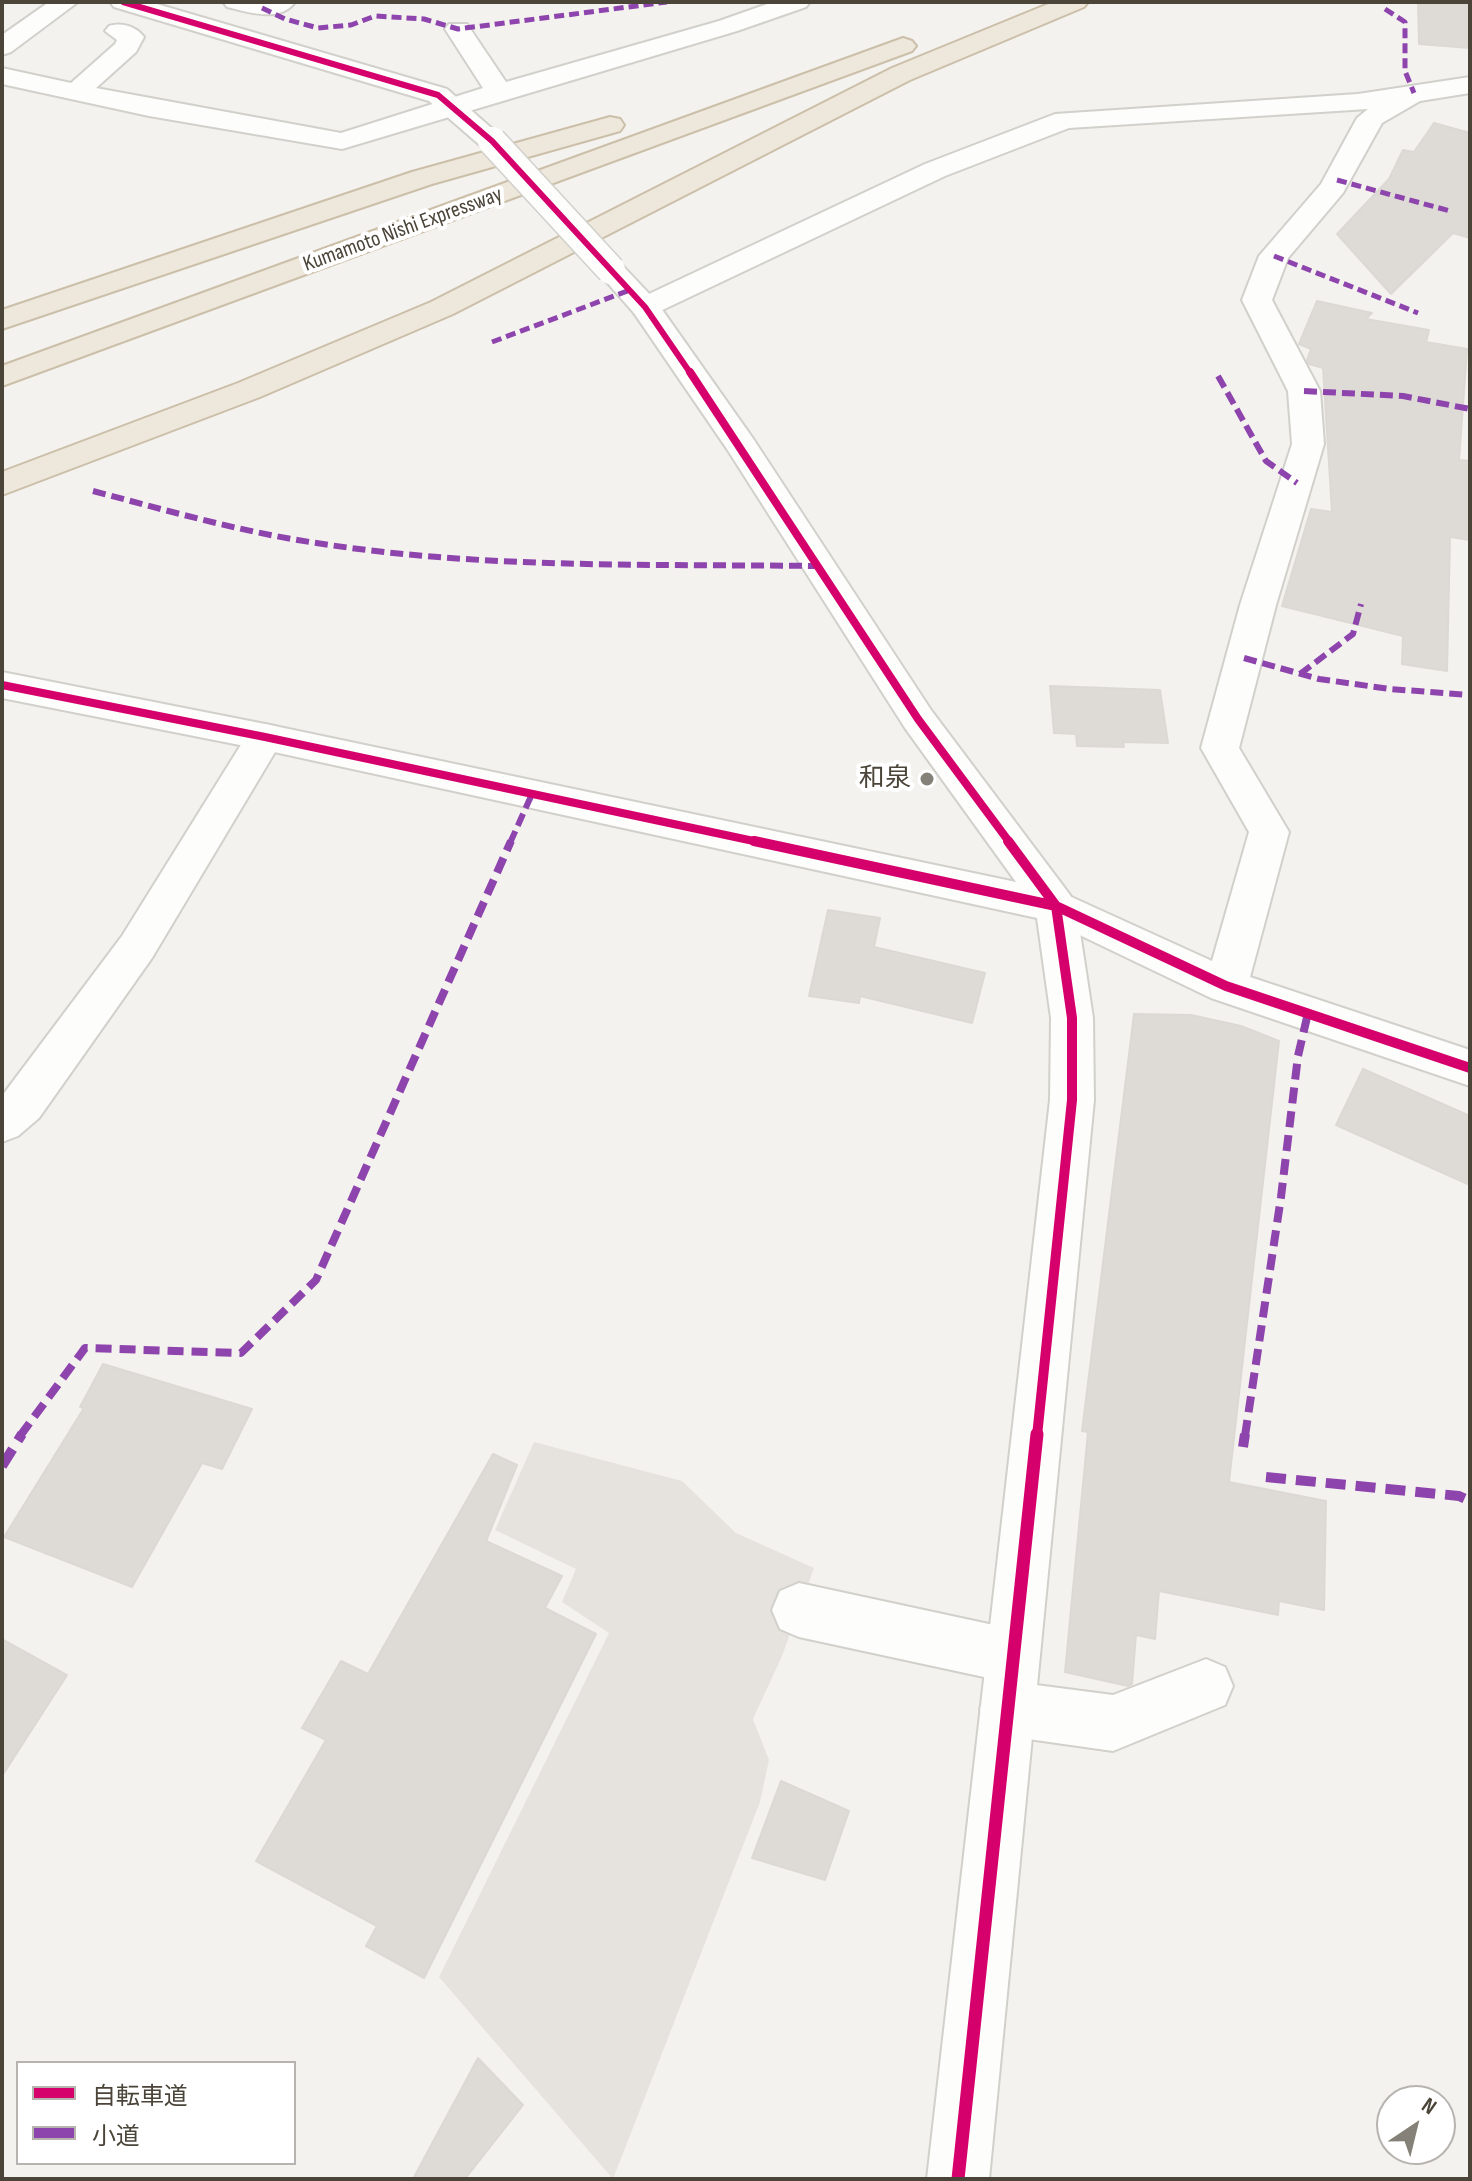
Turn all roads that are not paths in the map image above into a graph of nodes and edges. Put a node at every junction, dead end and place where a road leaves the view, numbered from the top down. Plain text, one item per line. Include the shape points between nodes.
1 (46, 2) edge
2 (65, 2) edge
3 (123, 2) edge
4 (236, 2) edge
5 (282, 2) edge
6 (797, 2) edge
7 (1030, 2) edge
8 (1075, 2) edge
9 (13, 11) dead end
10 (458, 29) dead end
11 (118, 31) dead end
12 (909, 44) junction
13 (2, 47) edge
14 (2, 76) edge
15 (1470, 85) edge
16 (76, 92) junction
17 (499, 92) junction
18 (1414, 93) junction
19 (451, 106) junction
20 (645, 307) junction
21 (2, 320) edge
22 (2, 377) edge
23 (2, 484) edge
24 (2, 685) edge
25 (265, 737) junction
26 (1056, 906) junction
27 (1226, 986) junction
28 (1470, 1068) edge
29 (2, 1123) edge
30 (799, 1610) dead end
31 (1012, 1656) junction
32 (1206, 1686) dead end
33 (1007, 1709) junction
34 (958, 2179) edge

1 - 9 street
2 - 13 street
3 - 19 street via 438,95
4 - 5 street via 262,8
6 - 17 street
7 - 12 highway, Kumamoto Nishi Expressway
8 - 23 highway via 901,74 442,308 249,390
10 - 17 street
11 - 16 street via 131,37 127,47
12 - 21 highway via 791,70 422,178
12 - 22 highway, Kumamoto Nishi Expressway
14 - 16 street
15 - 18 street
16 - 19 street via 342,141
17 - 19 street
18 - 20 street via 1358,102 1065,120 935,170
18 - 27 street via 1371,118 1333,187 1274,256 1257,300 1304,391 1308,444 1220,748 1269,832
19 - 20 street, bridge via 492,141
20 - 26 street via 918,719
24 - 25 street
25 - 26 street
25 - 29 street via 137,947 23,1105
26 - 27 street
26 - 31 street via 1072,1018 1072,1100
27 - 28 street
30 - 31 street
31 - 33 street
32 - 33 street via 1113,1723
33 - 34 street

